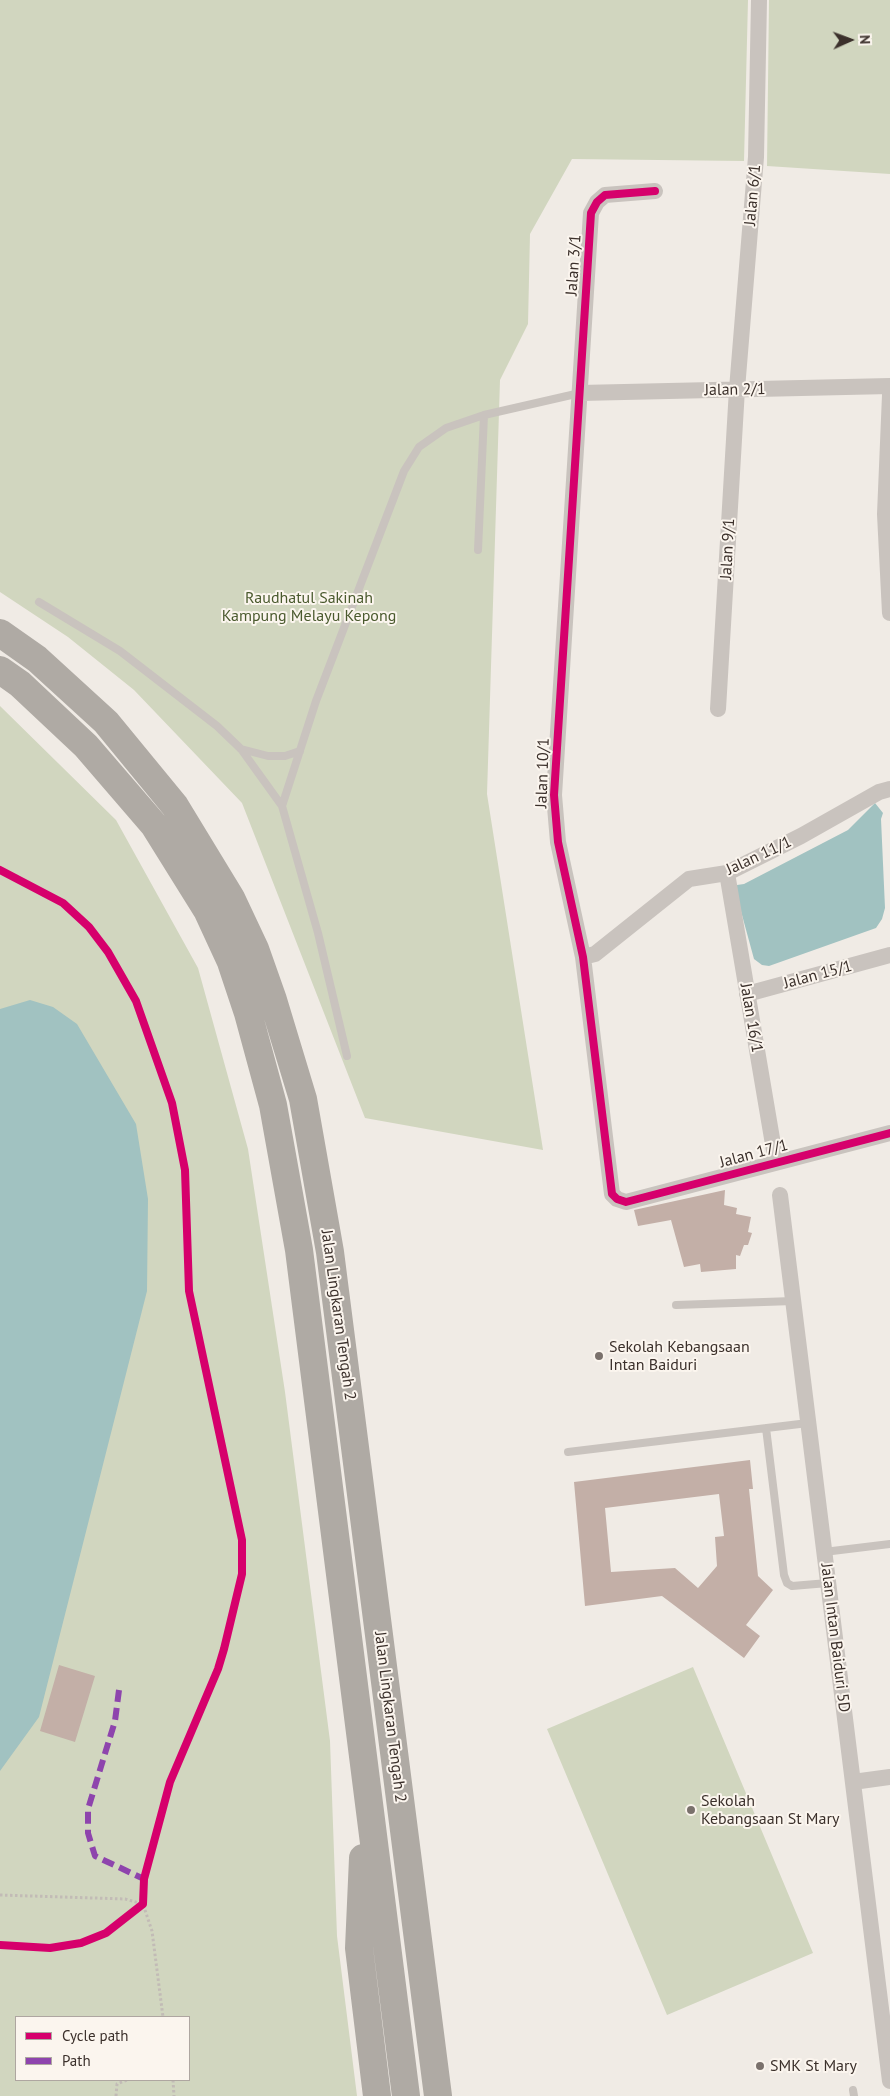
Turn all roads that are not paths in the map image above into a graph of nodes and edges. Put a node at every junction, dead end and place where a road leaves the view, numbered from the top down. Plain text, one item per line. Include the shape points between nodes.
1 (759, 0) edge
2 (655, 192) dead end
3 (890, 386) edge
4 (737, 390) junction
5 (580, 393) junction
6 (890, 395) edge
7 (484, 415) junction
8 (478, 550) dead end
9 (39, 602) dead end
10 (890, 613) edge
11 (0, 633) edge
12 (0, 670) edge
13 (718, 709) dead end
14 (241, 749) junction
15 (300, 751) junction
16 (890, 790) edge
17 (282, 806) junction
18 (727, 873) junction
19 (890, 955) edge
20 (583, 957) junction
21 (747, 994) junction
22 (347, 1056) dead end
23 (890, 1133) edge
24 (776, 1162) junction
25 (780, 1195) dead end
26 (626, 1202) joint
27 (793, 1301) junction
28 (676, 1305) dead end
29 (808, 1423) junction
30 (766, 1428) junction
31 (568, 1452) dead end
32 (890, 1544) edge
33 (824, 1552) junction
34 (828, 1583) junction
35 (890, 1777) edge
36 (853, 1782) junction
37 (367, 1784) junction
38 (884, 1989) edge
39 (890, 2080) edge
40 (377, 2096) edge
41 (406, 2096) edge
42 (438, 2096) edge

1 - 4 street, Jalan 6/1 via 756,157
2 - 5 street, Jalan 3/1 via 605,195 591,213
3 - 4 street, Jalan 2/1
4 - 5 street, Jalan 2/1
4 - 13 street, Jalan 9/1
5 - 7 lane
5 - 20 street, Jalan 10/1 via 554,795 558,842
6 - 10 street via 885,514
7 - 8 lane
7 - 15 lane via 446,428 419,447 404,471
9 - 14 lane via 120,650 217,726
11 - 42 highway, Jalan Lingkaran Tengah 2 via 37,659 106,722 175,806 231,898 254,950 300,1090 330,1252
12 - 37 highway, Jalan Lingkaran Tengah 2 via 20,684 86,746 154,825 207,910 231,962 248,1013 273,1104 299,1250
14 - 15 lane via 268,756 285,756
14 - 17 lane
15 - 17 lane
16 - 18 street, Jalan 11/1 via 879,792
17 - 22 lane via 318,933
18 - 20 street, Jalan 11/1 via 689,879 595,954
18 - 21 street, Jalan 16/1
19 - 21 street, Jalan 15/1
20 - 26 street, Jalan 10/1 via 612,1194
21 - 24 street, Jalan 16/1
23 - 24 street, Jalan 17/1
24 - 26 street, Jalan 17/1
25 - 27 street, Jalan Intan Baiduri 5D
27 - 28 lane
27 - 29 street, Jalan Intan Baiduri 5D
29 - 30 lane
29 - 33 street, Jalan Intan Baiduri 5D
30 - 31 lane
30 - 34 lane via 787,1583 792,1586
32 - 33 lane
33 - 34 street, Jalan Intan Baiduri 5D
34 - 36 street, Jalan Intan Baiduri 5D
35 - 36 street
36 - 38 street, Jalan Intan Baiduri 5D
37 - 40 highway via 359,1948
37 - 41 highway, Jalan Lingkaran Tengah 2
38 - 39 street, Jalan Intan Baiduri 5D

